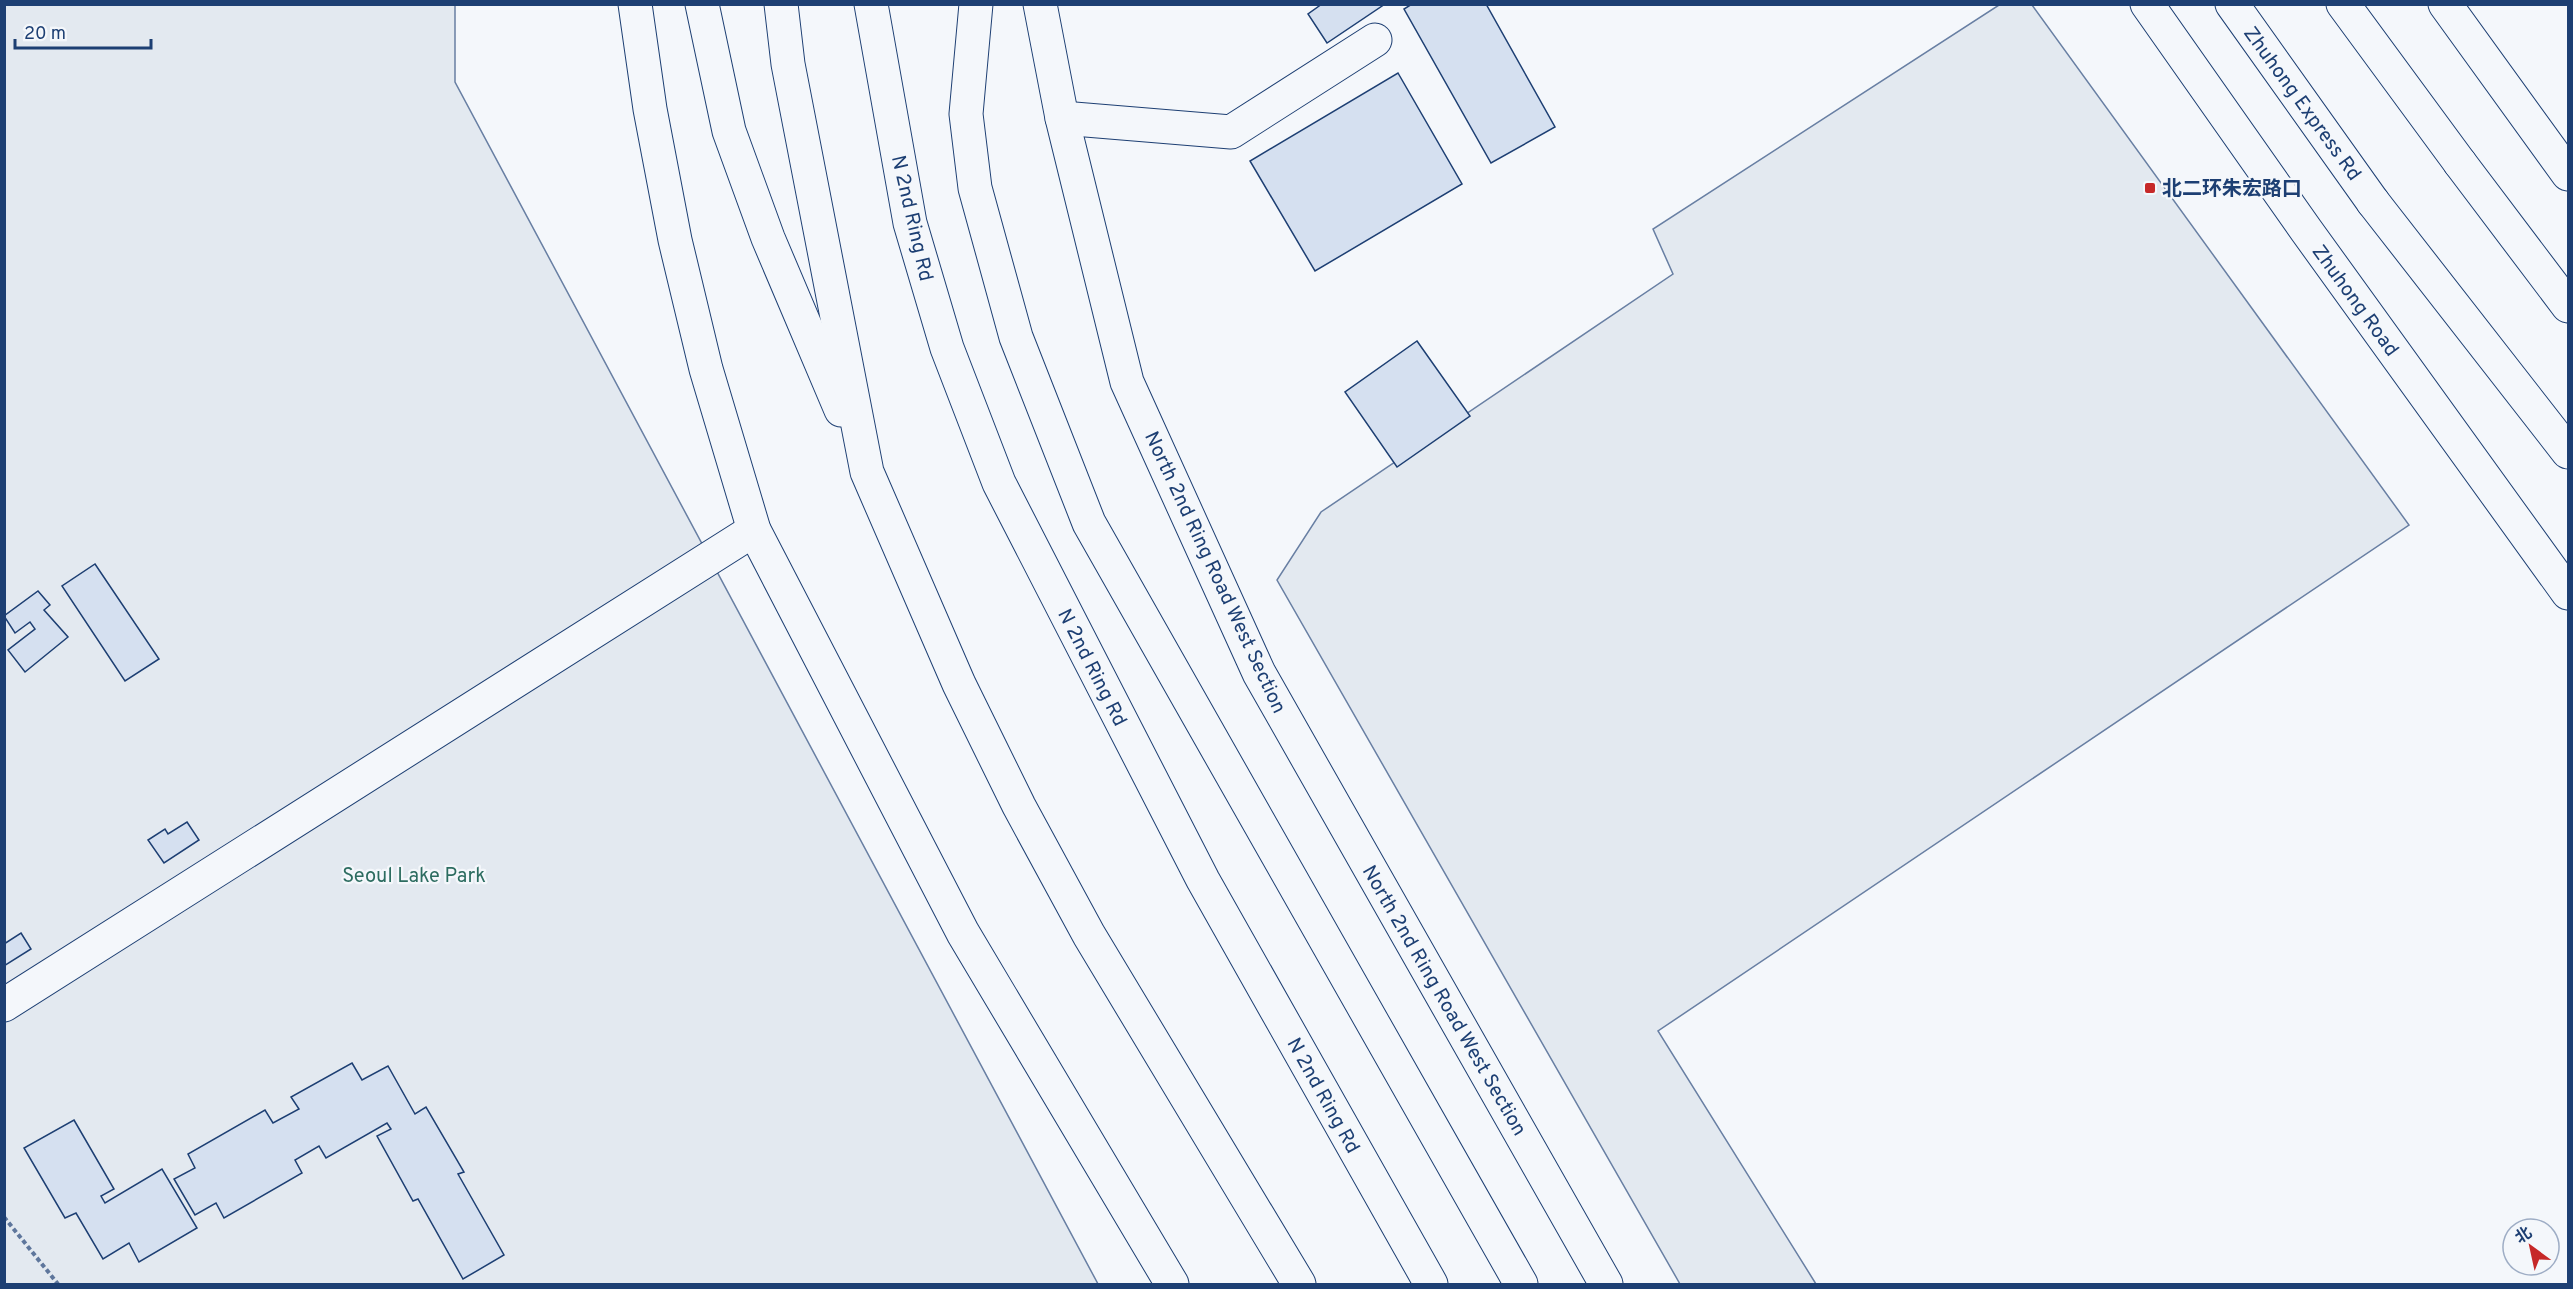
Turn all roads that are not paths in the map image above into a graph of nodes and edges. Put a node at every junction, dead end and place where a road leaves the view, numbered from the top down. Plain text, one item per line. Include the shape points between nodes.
1 (635, 4) edge
2 (702, 4) edge
3 (781, 4) edge
4 (871, 4) edge
5 (976, 4) edge
6 (1040, 4) edge
7 (2147, 4) edge
8 (2232, 4) edge
9 (2343, 4) edge
10 (2445, 4) edge
11 (1375, 40) dead end
12 (1062, 118) junction
13 (2567, 170) edge
14 (2568, 306) edge
15 (2568, 452) edge
16 (867, 472) junction
17 (754, 530) junction
18 (2568, 593) edge
19 (4, 1005) edge
20 (1172, 1284) edge
21 (1299, 1284) edge
22 (1431, 1284) edge
23 (1521, 1284) edge
24 (1606, 1284) edge

1 - 17 main road via 675,240 706,369
2 - 16 main road via 729,130 768,238
3 - 16 main road via 788,63
4 - 22 main road, N 2nd Ring Rd via 910,223 947,348 999,483 1203,880
5 - 23 main road via 966,114 975,188 1016,337 1089,523
6 - 12 main road, North 2nd Ring Road West Section
7 - 18 main road, Zhuhong Road
8 - 15 main road, Zhuhong Express Rd via 2373,202
9 - 14 main road
10 - 13 main road
11 - 12 main road via 1231,132
12 - 24 main road, North 2nd Ring Road West Section via 1127,382 1259,673
16 - 21 main road via 958,684 1025,816 1089,935
17 - 19 main road
17 - 20 main road via 963,933

